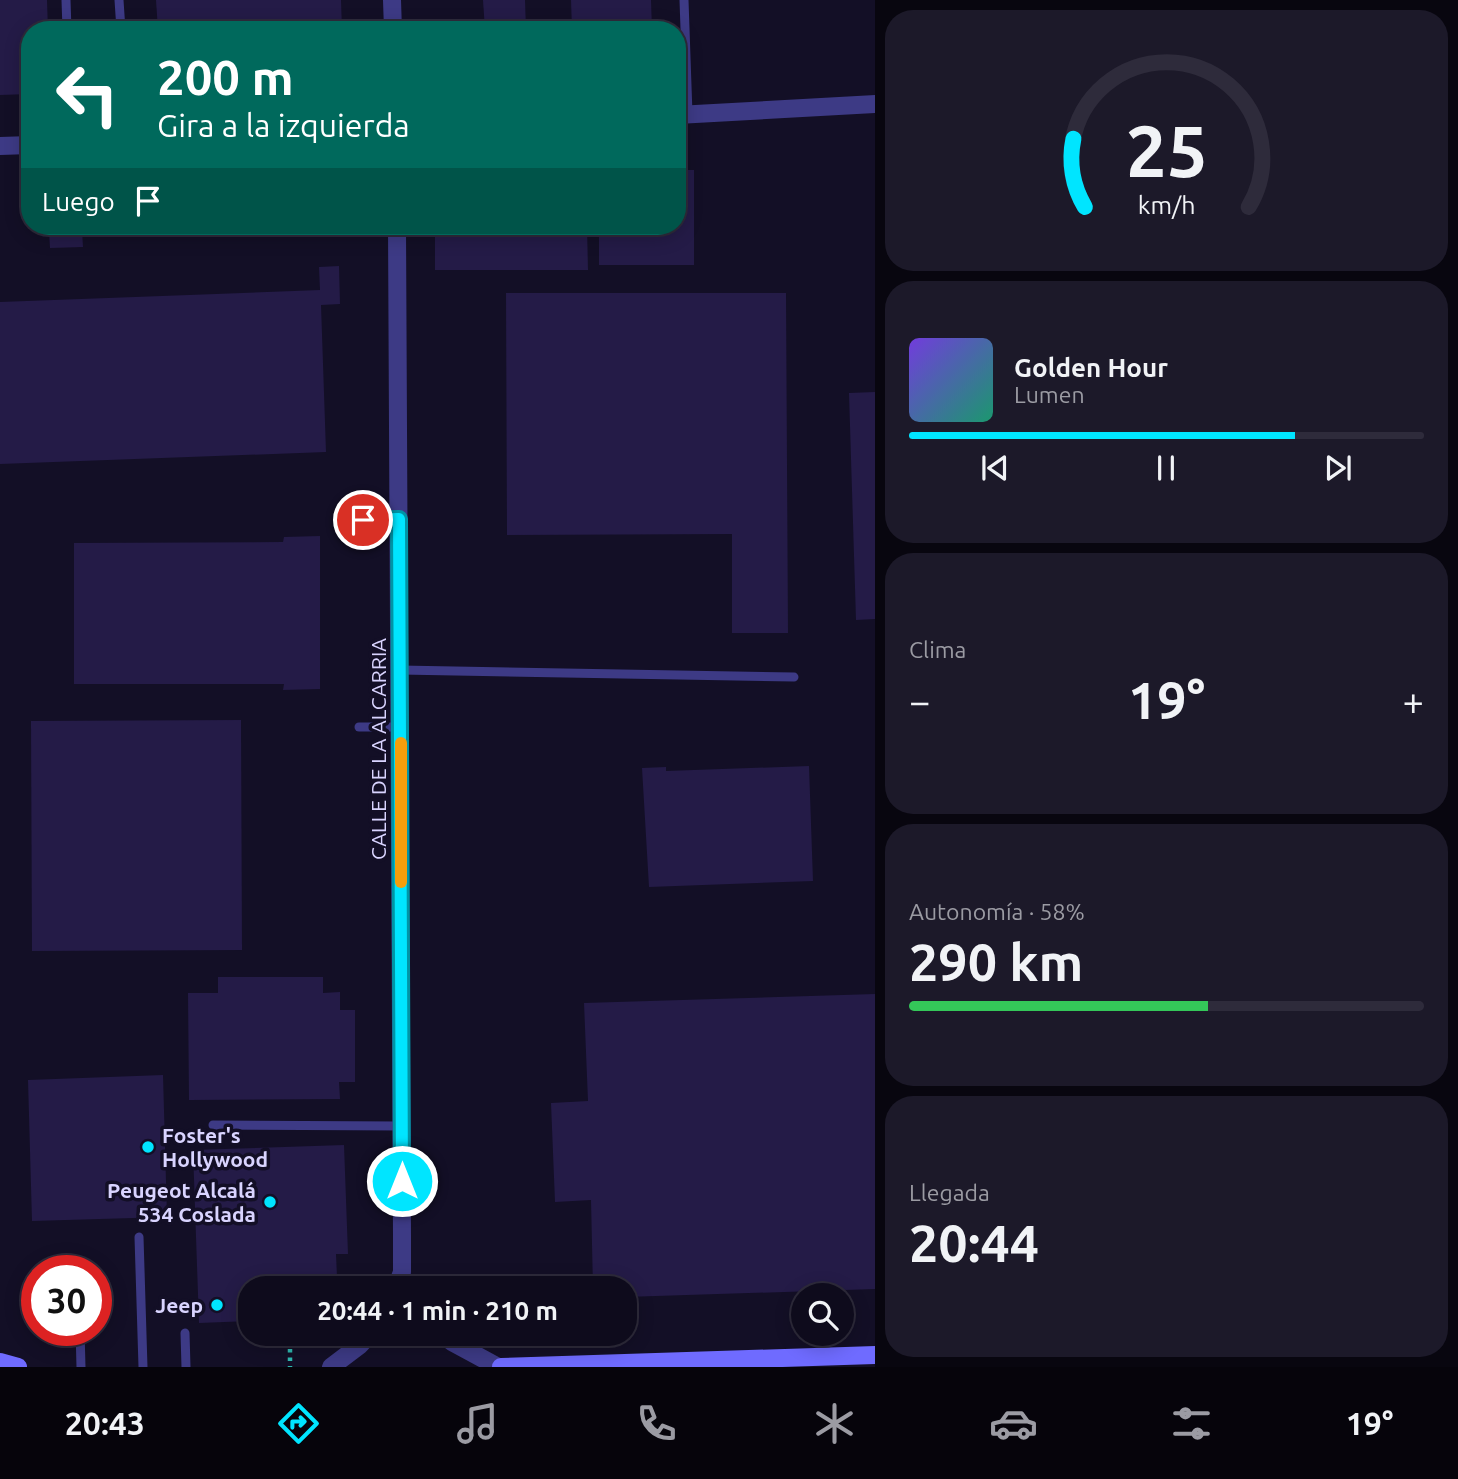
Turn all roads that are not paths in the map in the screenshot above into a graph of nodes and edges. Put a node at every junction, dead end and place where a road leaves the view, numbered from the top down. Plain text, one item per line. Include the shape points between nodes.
1 (66, 0) edge
2 (119, 0) edge
3 (392, 0) edge
4 (684, 0) edge
5 (67, 21) edge
6 (120, 21) edge
7 (393, 21) edge
8 (684, 21) edge
9 (875, 104) edge
10 (686, 115) edge
11 (21, 145) edge
12 (0, 146) edge
13 (397, 235) edge
14 (399, 519) junction
15 (363, 520) dead end
16 (400, 670) junction
17 (794, 677) dead end
18 (359, 727) dead end
19 (401, 727) junction
20 (213, 1125) dead end
21 (401, 1126) junction
22 (139, 1237) dead end
23 (403, 1276) edge
24 (185, 1333) dead end
25 (80, 1346) edge
26 (359, 1346) edge
27 (460, 1346) edge
28 (875, 1355) edge
29 (0, 1362) edge
30 (18, 1367) edge
31 (81, 1367) edge
32 (142, 1367) edge
33 (186, 1367) edge
34 (331, 1367) edge
35 (499, 1367) edge

1 - 5 lane
2 - 6 lane
3 - 7 street
4 - 8 lane
9 - 10 street
11 - 12 street
13 - 14 street, CALLE DE LA ALCARRIA
14 - 15 lane
14 - 16 street, CALLE DE LA ALCARRIA
16 - 17 lane
16 - 19 street, CALLE DE LA ALCARRIA
18 - 19 lane
19 - 21 street, CALLE DE LA ALCARRIA
20 - 21 lane
21 - 23 street, CALLE DE LA ALCARRIA
22 - 32 lane
24 - 33 lane
25 - 31 lane
26 - 34 street
27 - 35 street
28 - 35 main road
29 - 30 main road

